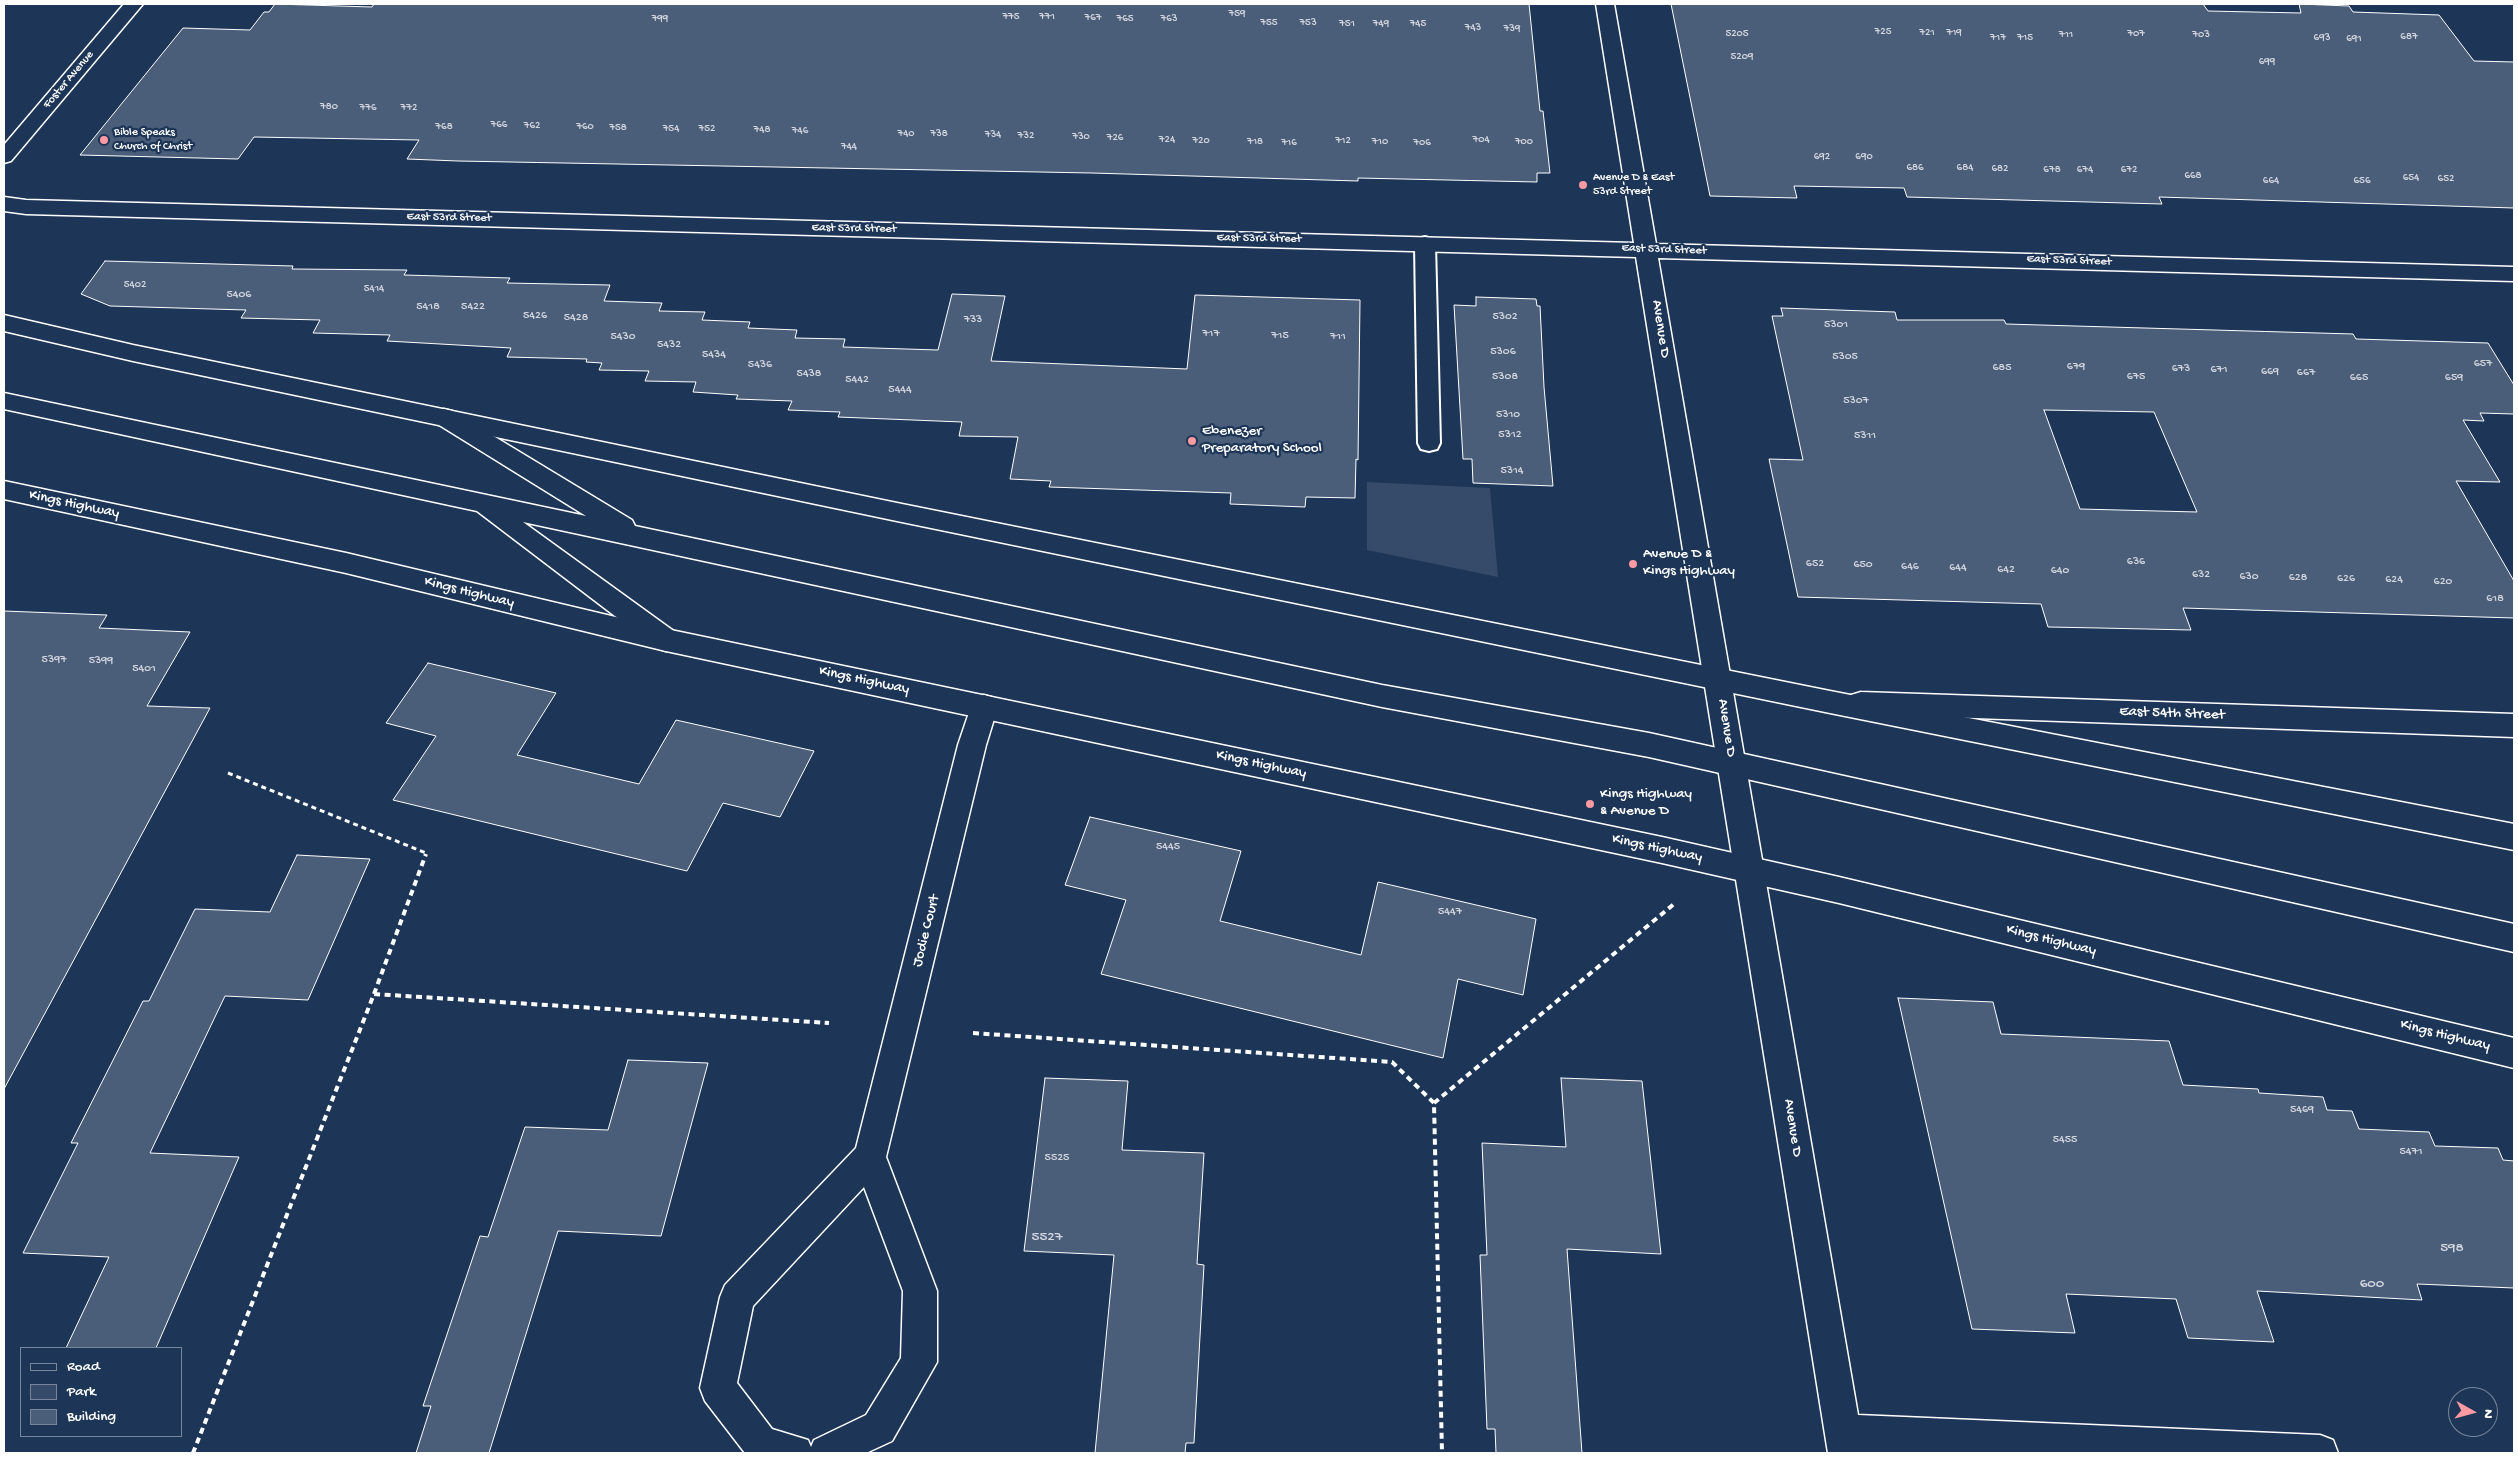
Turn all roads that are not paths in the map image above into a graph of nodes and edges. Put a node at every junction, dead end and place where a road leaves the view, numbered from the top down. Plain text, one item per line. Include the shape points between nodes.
1 (134, 4) edge
2 (1605, 4) edge
3 (4, 157) edge
4 (4, 204) edge
5 (1425, 244) junction
6 (1646, 250) junction
7 (2514, 274) edge
8 (4, 324) edge
9 (4, 401) edge
10 (444, 417) junction
11 (1429, 443) dead end
12 (6, 494) edge
13 (479, 503) junction
14 (642, 538) junction
15 (666, 640) junction
16 (1718, 679) junction
17 (1830, 702) junction
18 (984, 706) junction
19 (2514, 726) edge
20 (1731, 763) junction
21 (2514, 837) edge
22 (1750, 870) junction
23 (2514, 938) edge
24 (2514, 1053) edge
25 (870, 1157) junction
26 (1844, 1443) edge
27 (795, 1453) edge
28 (827, 1453) edge
29 (2320, 1453) edge

1 - 3 street, Foster Avenue
2 - 6 street, Avenue D
4 - 5 street, East 53rd Street
5 - 6 street, East 53rd Street
5 - 11 lane
6 - 7 street, East 53rd Street
6 - 16 street, Avenue D
8 - 10 street
9 - 13 street
10 - 14 street
10 - 16 street
12 - 15 street, Kings Highway via 346,563
13 - 14 street
13 - 15 street
14 - 20 street via 1382,696
15 - 18 street, Kings Highway
16 - 17 street
16 - 20 street, Avenue D
17 - 19 street, East 54th Street
17 - 21 street
18 - 22 street, Kings Highway
18 - 25 street, Jodie Court
20 - 22 street, Avenue D
20 - 23 street
22 - 24 street, Kings Highway
22 - 26 street, Avenue D
25 - 27 street, Jodie Court via 737,1297 718,1388 761,1444
25 - 28 street via 920,1291 919,1362 879,1428
26 - 29 street

